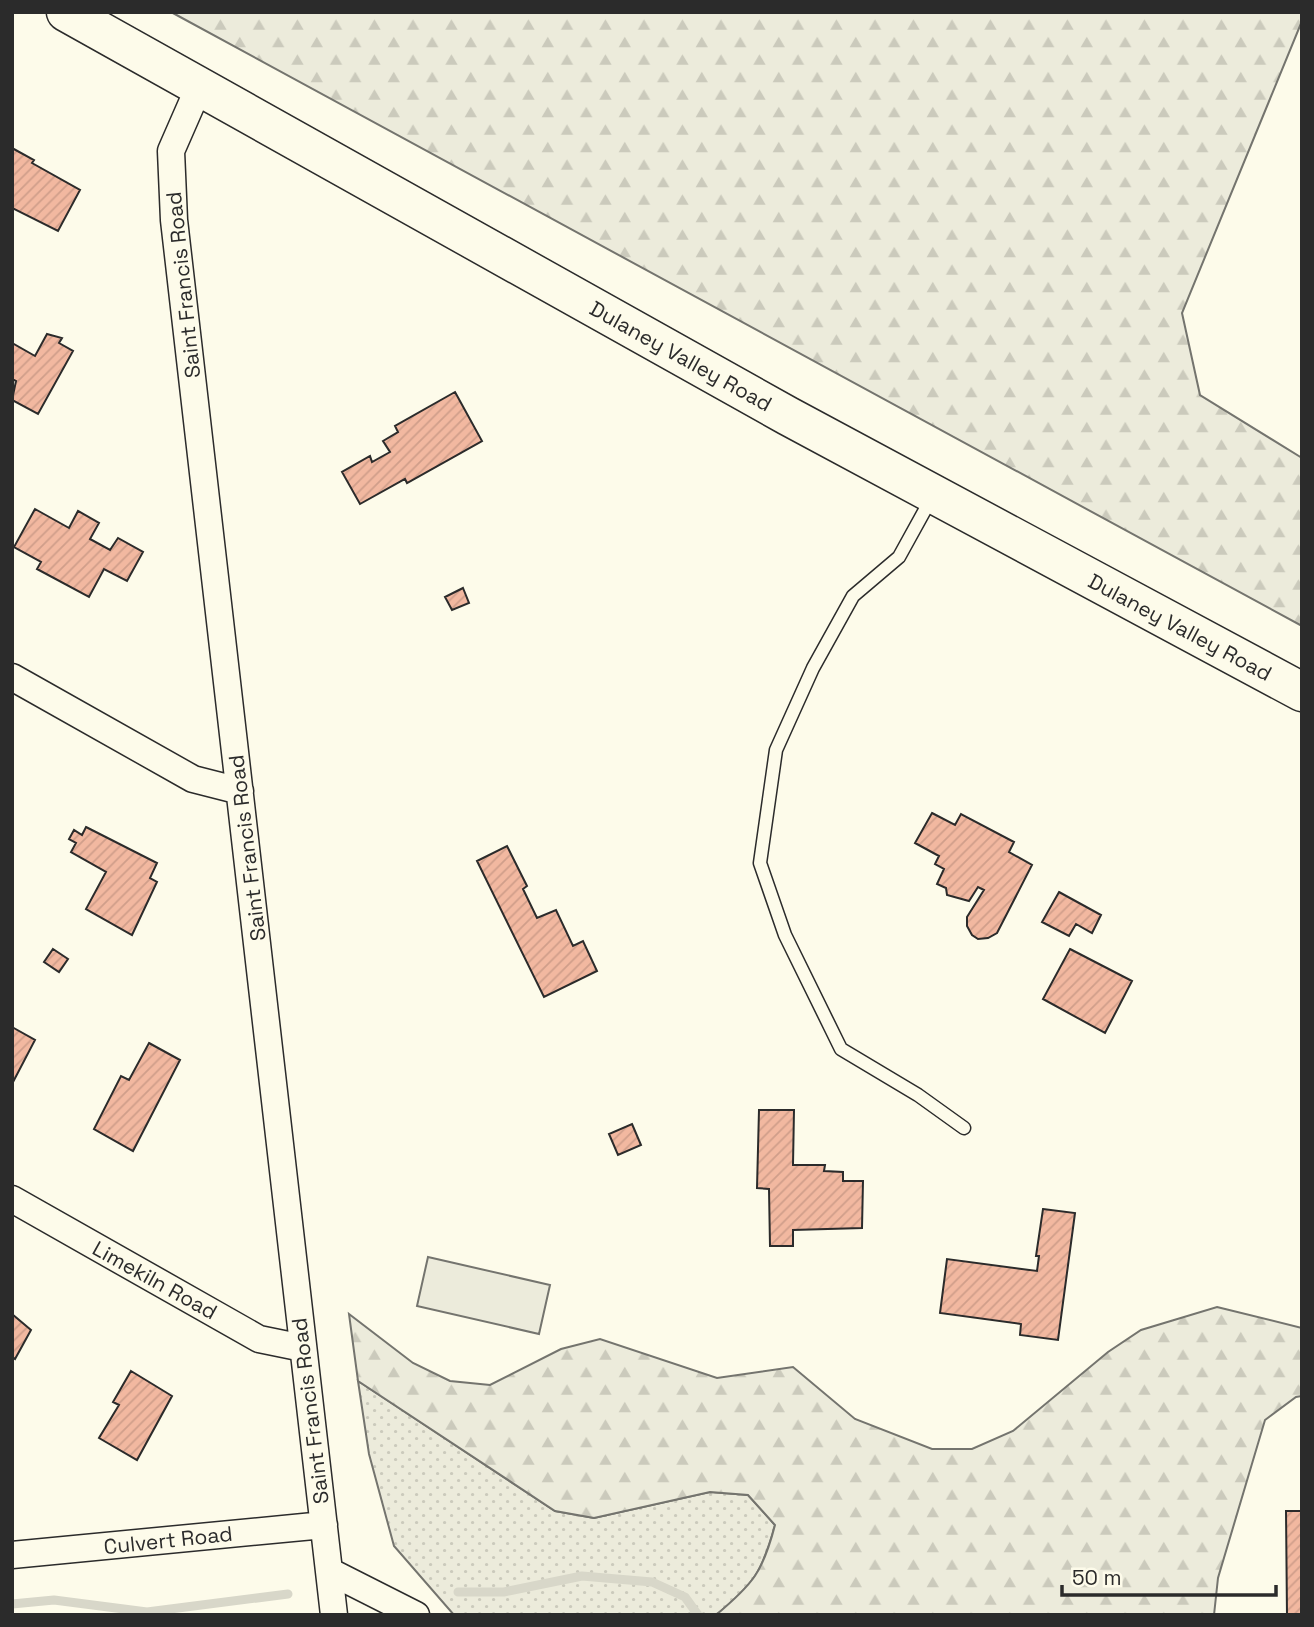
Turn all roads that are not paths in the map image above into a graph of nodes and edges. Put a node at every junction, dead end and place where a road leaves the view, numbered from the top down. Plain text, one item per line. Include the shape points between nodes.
1 (66, 12) edge
2 (199, 87) junction
3 (933, 496) junction
4 (12, 677) edge
5 (1302, 692) edge
6 (240, 791) junction
7 (964, 1128) dead end
8 (12, 1199) edge
9 (303, 1348) junction
10 (324, 1525) junction
11 (12, 1555) edge
12 (329, 1571) junction
13 (334, 1615) edge
14 (416, 1615) edge

1 - 2 main road, Dulaney Valley Road
2 - 3 main road, Dulaney Valley Road
2 - 6 street, Saint Francis Road via 171,151 174,220
3 - 5 main road, Dulaney Valley Road
3 - 7 lane via 900,556 853,596 813,668 776,750 761,863 785,935 841,1049
4 - 6 street via 193,779
6 - 9 street, Saint Francis Road
8 - 9 street, Limekiln Road via 259,1339
9 - 10 street, Saint Francis Road
10 - 11 street, Culvert Road
10 - 12 street, Saint Francis Road
12 - 13 street, Saint Francis Road
12 - 14 street

